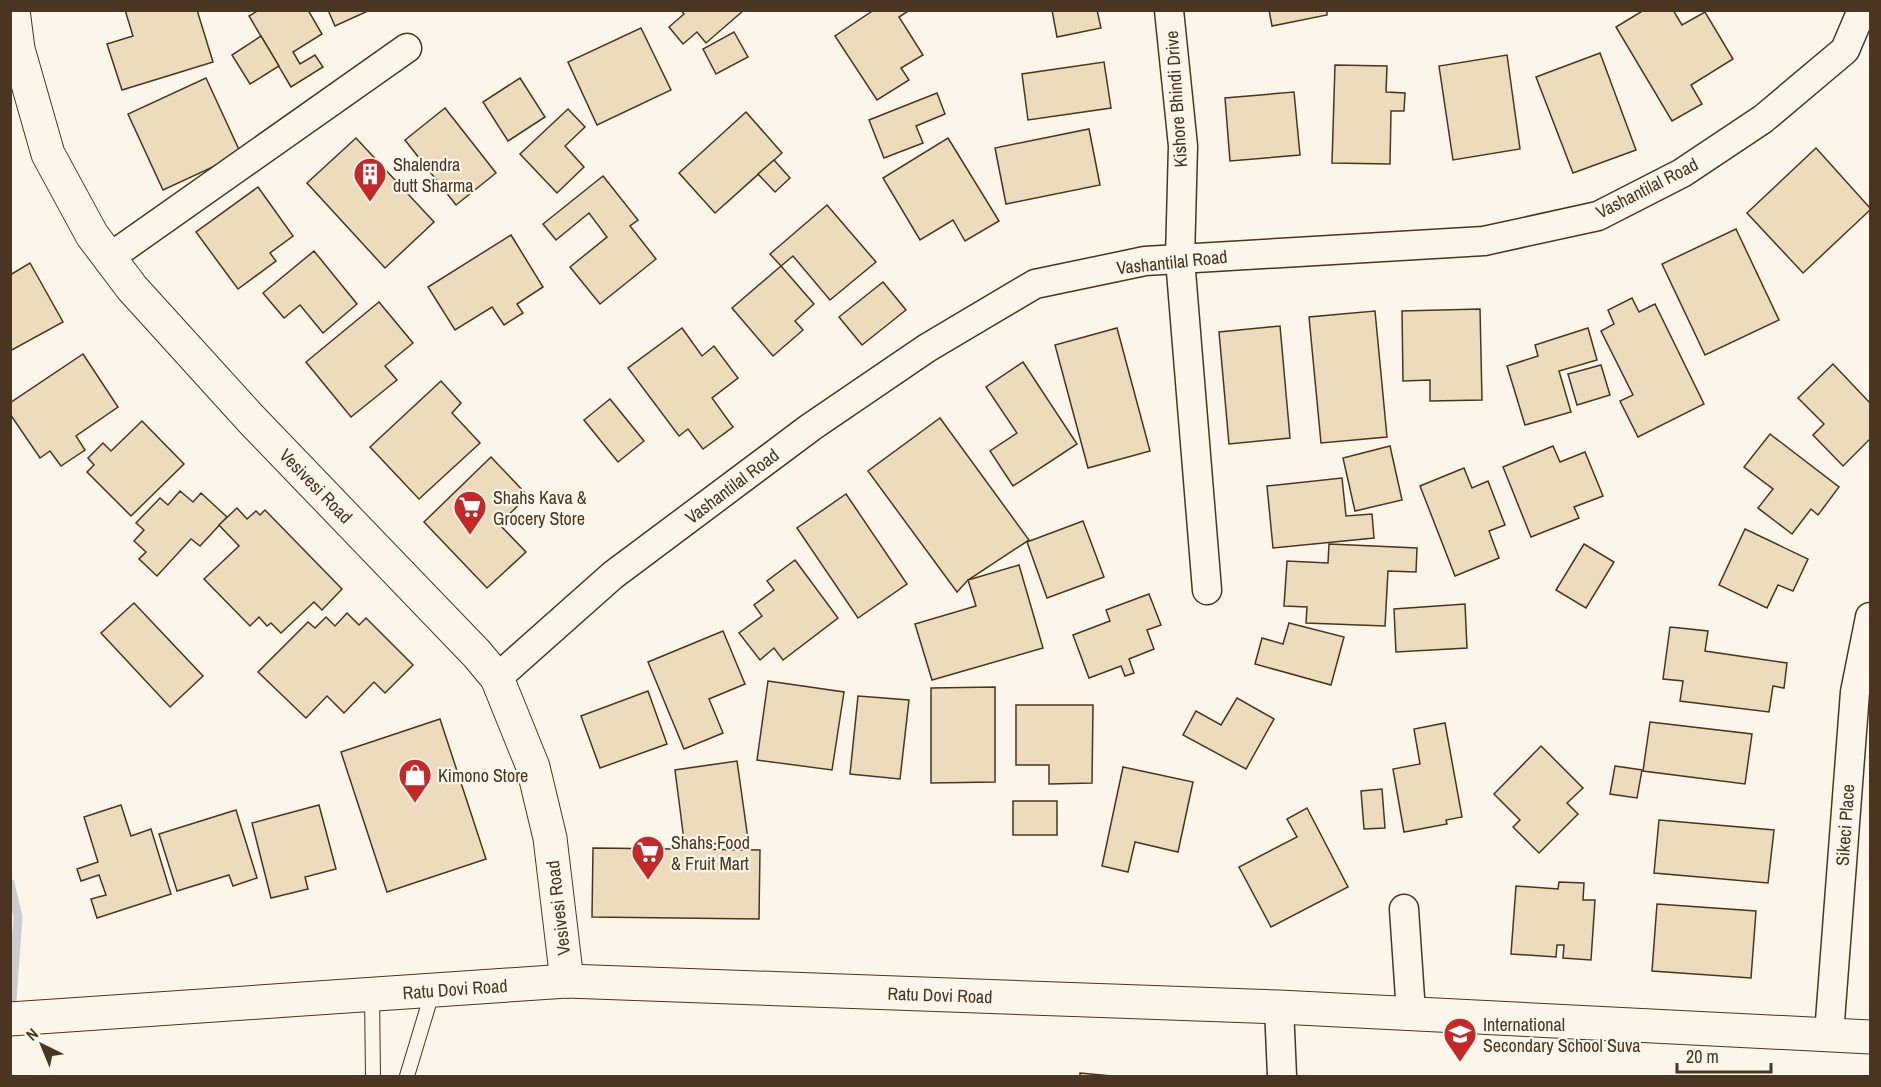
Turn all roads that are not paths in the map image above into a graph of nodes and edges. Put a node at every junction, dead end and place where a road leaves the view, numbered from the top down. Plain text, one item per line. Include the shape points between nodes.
1 (13, 10) edge
2 (1169, 10) edge
3 (1862, 10) edge
4 (407, 48) dead end
5 (109, 258) junction
6 (1180, 259) junction
7 (1207, 590) dead end
8 (1870, 617) edge
9 (497, 678) junction
10 (1404, 909) dead end
11 (567, 981) junction
12 (433, 990) junction
13 (372, 995) junction
14 (1279, 1007) junction
15 (1412, 1013) junction
16 (21, 1019) edge
17 (1829, 1034) junction
18 (1870, 1037) edge
19 (374, 1077) edge
20 (407, 1077) edge
21 (1282, 1077) edge

1 - 5 main road, Vesivesi Road via 18,49 48,154 92,235
2 - 6 street, Kishore Bhindi Drive via 1183,146
3 - 6 street, Vashantilal Road via 1845,50 1763,119 1682,172 1598,216 1484,242
4 - 5 street
5 - 9 main road, Vesivesi Road via 250,418
6 - 7 street, Kishore Bhindi Drive
6 - 9 street, Vashantilal Road via 1145,261 1035,284 927,348 811,427 613,575
8 - 17 street, Sikeci Place via 1855,692
9 - 11 main road, Vesivesi Road via 533,767 550,838
10 - 15 street
11 - 12 main road, Ratu Dovi Road
11 - 14 main road, Ratu Dovi Road
12 - 13 main road, Ratu Dovi Road
12 - 20 lane
13 - 16 main road, Ratu Dovi Road
13 - 19 lane
14 - 15 main road, Ratu Dovi Road
14 - 21 street
15 - 17 main road, Ratu Dovi Road
17 - 18 main road, Ratu Dovi Road

